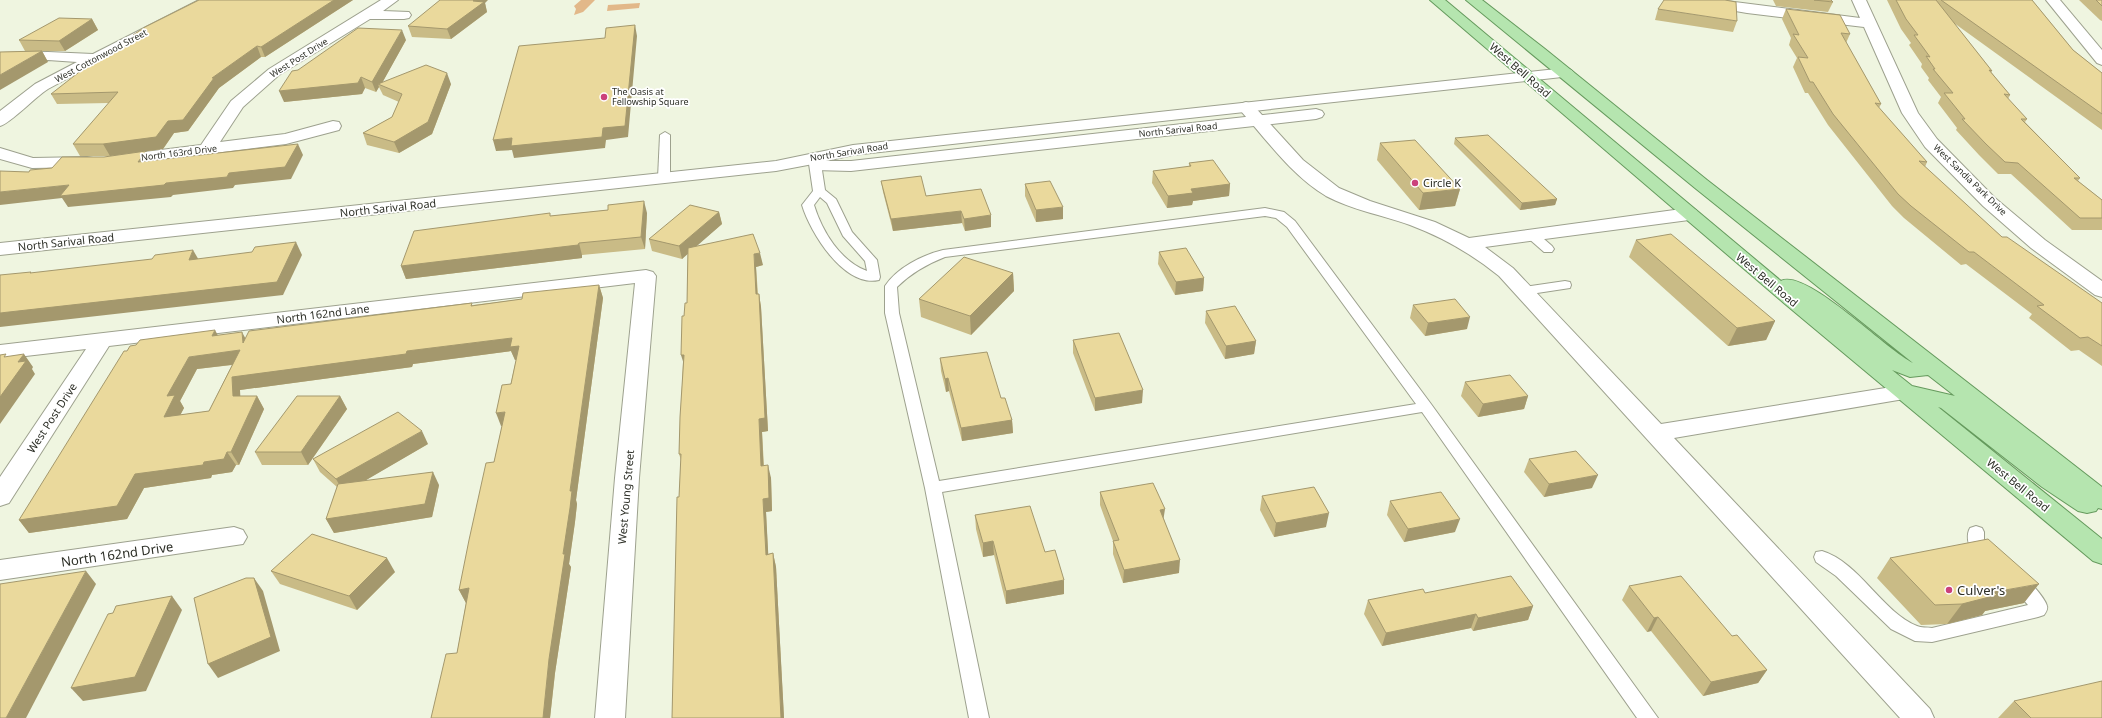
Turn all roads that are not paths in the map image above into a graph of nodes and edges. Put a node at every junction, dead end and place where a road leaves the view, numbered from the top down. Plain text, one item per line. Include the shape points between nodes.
1 (209, 0) edge
2 (392, 0) edge
3 (1437, 0) edge
4 (1473, 0) edge
5 (1695, 0) edge
6 (1859, 0) edge
7 (2053, 0) edge
8 (368, 15) junction
9 (404, 15) dead end
10 (1869, 23) junction
11 (2080, 34) junction
12 (2102, 37) edge
13 (0, 57) edge
14 (95, 59) junction
15 (2102, 60) edge
16 (1566, 73) junction
17 (1529, 77) junction
18 (1578, 84) junction
19 (1542, 88) junction
20 (1253, 114) junction
21 (0, 120) edge
22 (334, 126) dead end
23 (665, 135) dead end
24 (206, 150) junction
25 (0, 154) edge
26 (815, 161) junction
27 (664, 178) junction
28 (819, 191) junction
29 (1689, 214) junction
30 (1532, 235) junction
31 (1467, 244) junction
32 (0, 249) edge
33 (1548, 249) dead end
34 (1736, 253) junction
35 (646, 276) joint
36 (874, 277) junction
37 (891, 286) junction
38 (1565, 286) dead end
39 (2100, 288) edge
40 (1524, 290) junction
41 (104, 339) junction
42 (0, 352) edge
43 (1933, 367) junction
44 (1904, 392) junction
45 (1426, 408) junction
46 (1655, 433) junction
47 (933, 488) junction
48 (0, 497) edge
49 (2102, 500) edge
50 (2102, 513) edge
51 (1976, 532) dead end
52 (234, 537) dead end
53 (2102, 554) edge
54 (1822, 557) dead end
55 (0, 570) edge
56 (610, 718) edge
57 (980, 718) edge
58 (1648, 718) edge
59 (1919, 718) edge

1 - 14 street, West Cottonwood Street
2 - 8 street, West Post Drive
3 - 17 main road, West Bell Road
4 - 16 main road
5 - 10 street
6 - 10 street, West Sandia Park Drive
7 - 11 street
8 - 9 street
8 - 24 street, West Post Drive via 274,72 237,104
10 - 39 street, West Sandia Park Drive via 1910,113 1931,143 1989,202 2038,244
11 - 12 street
11 - 15 street
13 - 14 street via 48,56
14 - 21 street, West Cottonwood Street via 41,87
16 - 17 street, North Sarival Road
16 - 18 main road
17 - 19 main road, West Bell Road
17 - 20 street, North Sarival Road
18 - 19 street, North Sarival Road
18 - 43 main road
19 - 20 street, North Sarival Road
19 - 29 main road, West Bell Road
20 - 26 street, North Sarival Road via 851,166
20 - 31 street via 1303,171 1333,192 1418,222
22 - 24 street, North 163rd Drive via 286,139
23 - 27 lane
24 - 25 street, North 163rd Drive via 110,162 32,163
26 - 27 street, North Sarival Road
26 - 28 lane
27 - 32 street, North Sarival Road
28 - 36 lane via 832,201 847,233 871,260
28 - 36 lane via 808,205 818,233 852,269
29 - 30 street
29 - 34 main road, West Bell Road
30 - 31 street
30 - 33 lane
31 - 40 street via 1494,262
34 - 43 main road via 1821,303 1900,365 1910,370
34 - 44 main road, West Bell Road
35 - 41 street, North 162nd Lane
35 - 56 street, West Young Street via 627,478
36 - 37 lane
37 - 45 lane via 912,267 943,254 1265,212 1280,215 1292,224
37 - 47 lane via 892,313
38 - 40 lane
40 - 46 street
41 - 42 street, North 162nd Lane
41 - 48 street, West Post Drive
43 - 49 main road
44 - 46 street
44 - 50 main road via 1949,402 2051,481
44 - 53 main road, West Bell Road
45 - 47 lane
45 - 58 lane
46 - 59 street
47 - 57 lane
51 - 54 lane via 1976,543 1979,548 2032,596 2038,610 1947,632 1922,635 1907,631 1897,624 1842,571
52 - 55 street, North 162nd Drive

